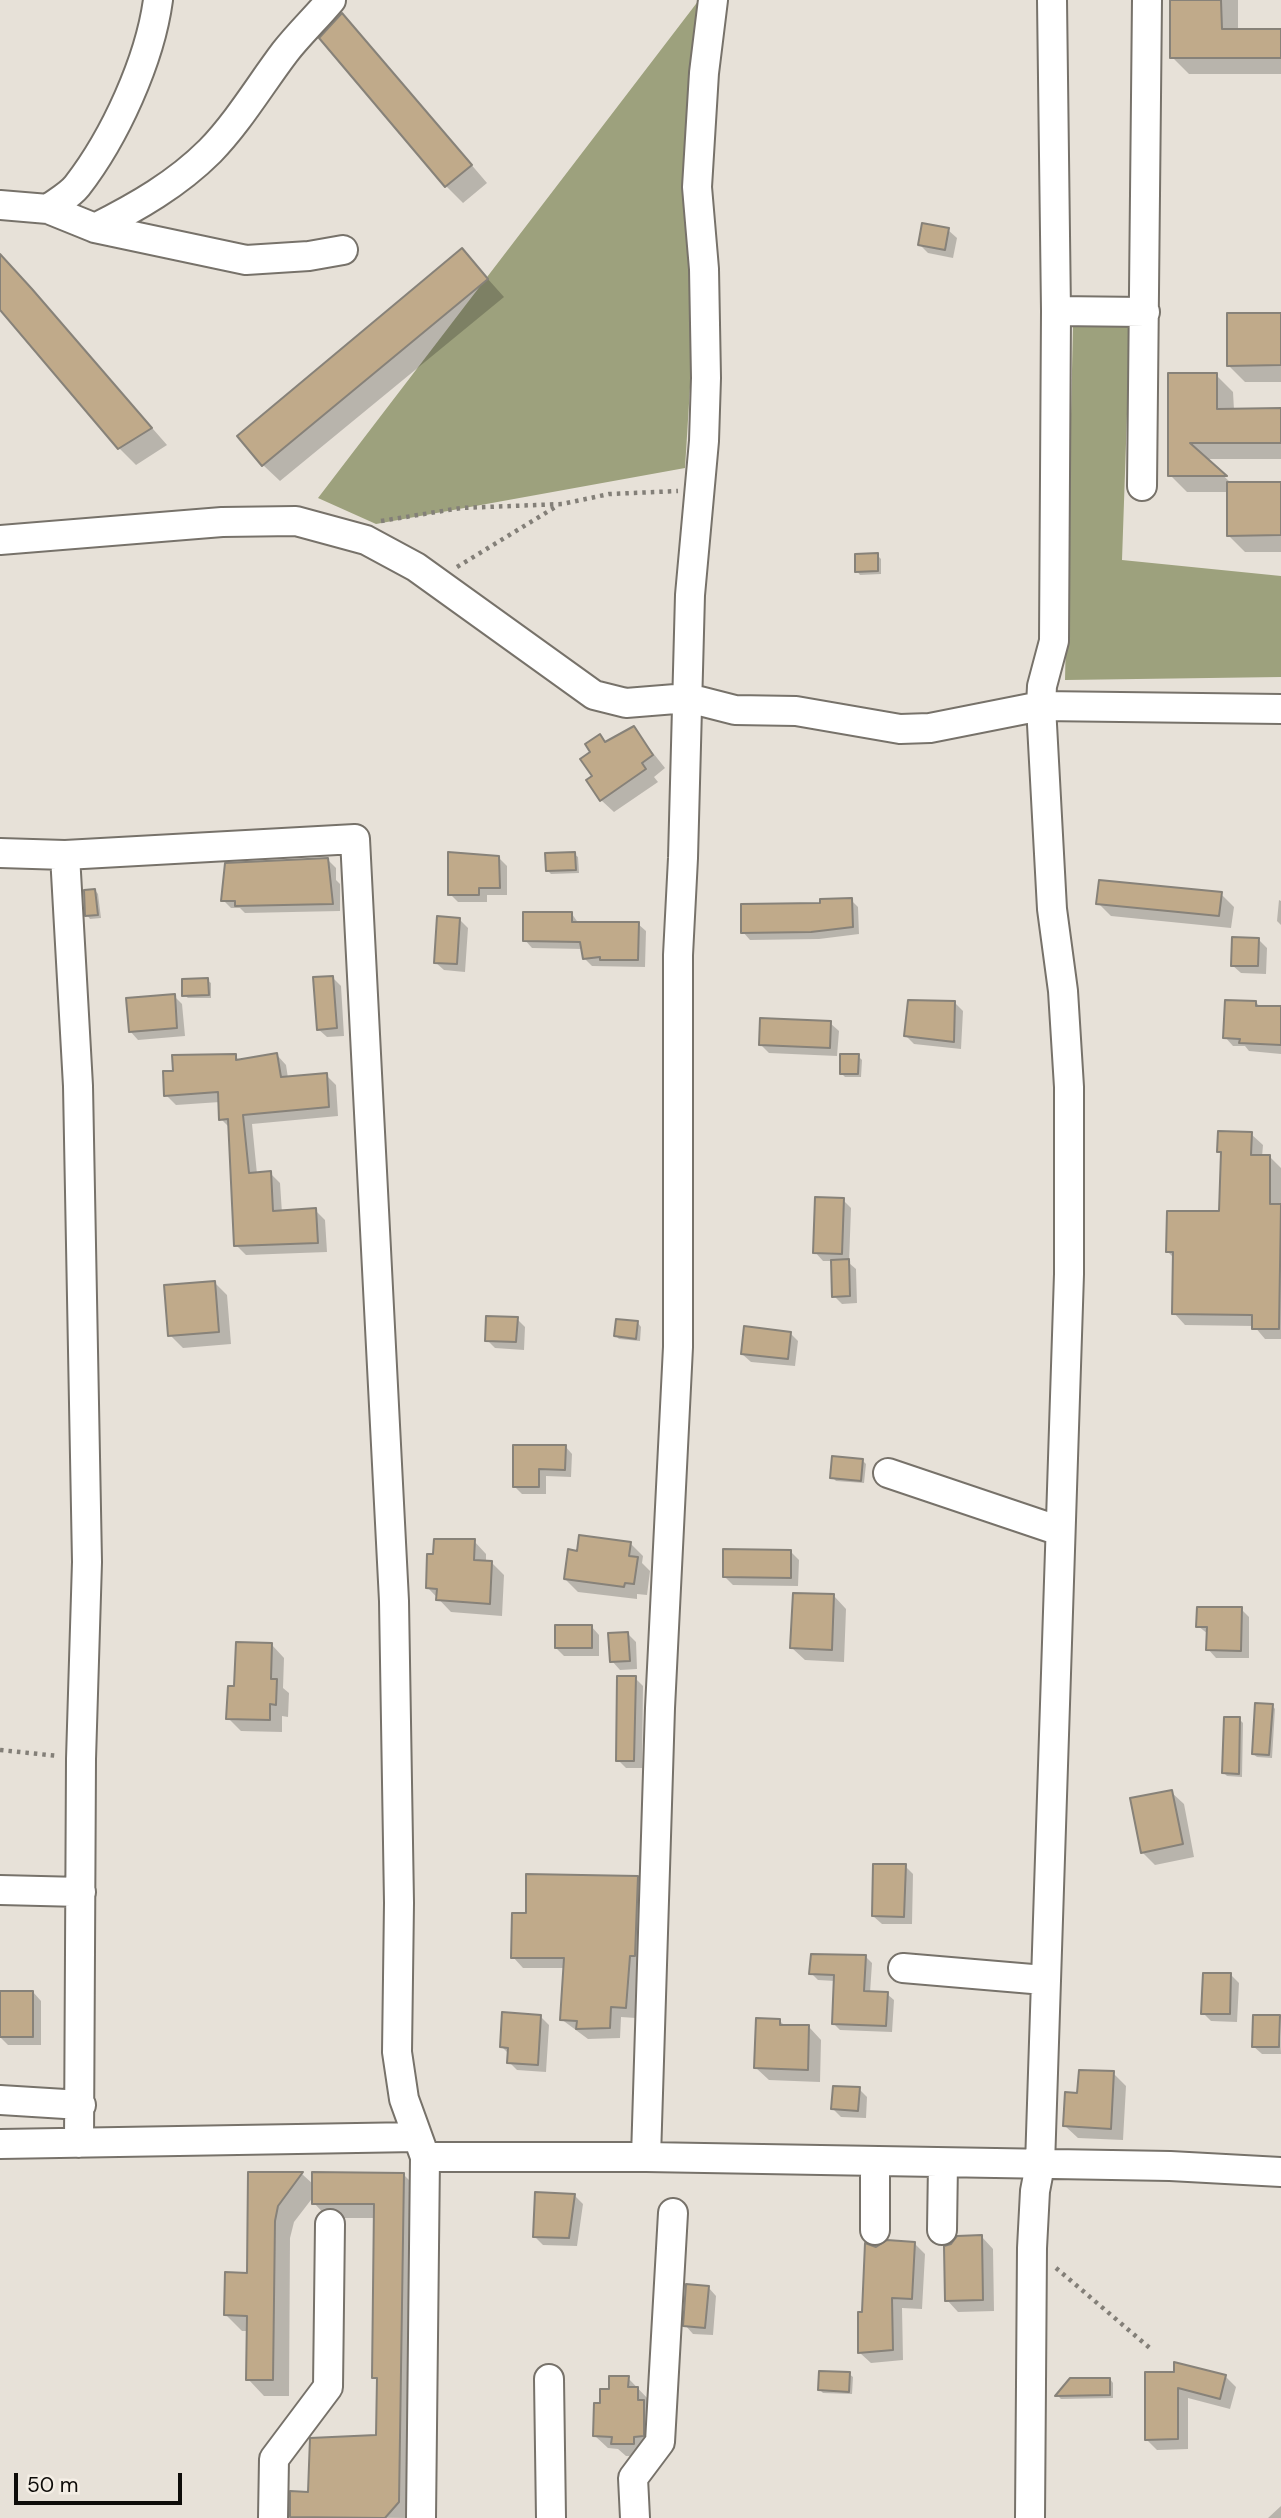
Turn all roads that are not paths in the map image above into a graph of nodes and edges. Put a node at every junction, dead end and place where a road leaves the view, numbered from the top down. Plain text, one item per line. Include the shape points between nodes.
1 (158, 0) edge
2 (331, 0) edge
3 (713, 0) edge
4 (1052, 0) edge
5 (1147, 0) edge
6 (0, 205) edge
7 (48, 209) junction
8 (95, 228) junction
9 (343, 250) dead end
10 (1056, 311) junction
11 (1144, 312) junction
12 (1142, 486) dead end
13 (0, 540) edge
14 (688, 698) junction
15 (1041, 706) junction
16 (1281, 709) edge
17 (0, 853) edge
18 (65, 855) junction
19 (888, 1473) dead end
20 (1060, 1531) junction
21 (0, 1890) edge
22 (81, 1892) junction
23 (903, 1968) dead end
24 (1044, 1980) junction
25 (0, 2100) edge
26 (81, 2105) junction
27 (79, 2143) junction
28 (0, 2144) edge
29 (420, 2147) junction
30 (646, 2157) junction
31 (875, 2163) junction
32 (943, 2163) junction
33 (1040, 2165) junction
34 (1281, 2172) edge
35 (673, 2213) dead end
36 (330, 2224) dead end
37 (875, 2230) dead end
38 (942, 2230) dead end
39 (549, 2379) dead end
40 (273, 2518) edge
41 (421, 2518) edge
42 (551, 2518) edge
43 (635, 2518) edge
44 (1030, 2518) edge

1 - 7 street via 154,30 115,124 76,188
2 - 8 street via 210,151 183,176
3 - 14 street via 697,187 706,378 690,595
4 - 10 street
5 - 11 street
6 - 7 street
7 - 8 street
8 - 9 street via 246,260
10 - 11 street
10 - 15 street via 1054,641
11 - 12 street
13 - 14 street via 276,519 352,536 442,582 594,695 626,703
14 - 15 street via 735,710 796,710 900,730
14 - 30 street via 678,955 678,1348 660,1709
15 - 16 street
15 - 20 street via 1052,909 1069,1087 1069,1274
17 - 18 street
18 - 22 street via 78,1086 87,1562
18 - 29 street via 355,839 394,1601 397,2052 404,2099
19 - 20 street
20 - 24 street
21 - 22 street
22 - 26 street
23 - 24 street
24 - 33 street
25 - 26 street
26 - 27 street
27 - 28 street
27 - 29 street
29 - 30 street
29 - 41 street
30 - 31 street
31 - 32 street
31 - 37 street
32 - 33 street
32 - 38 street
33 - 34 street
33 - 44 street via 1032,2248
35 - 43 street via 660,2442 633,2478
36 - 40 street via 328,2387 274,2459
39 - 42 street

